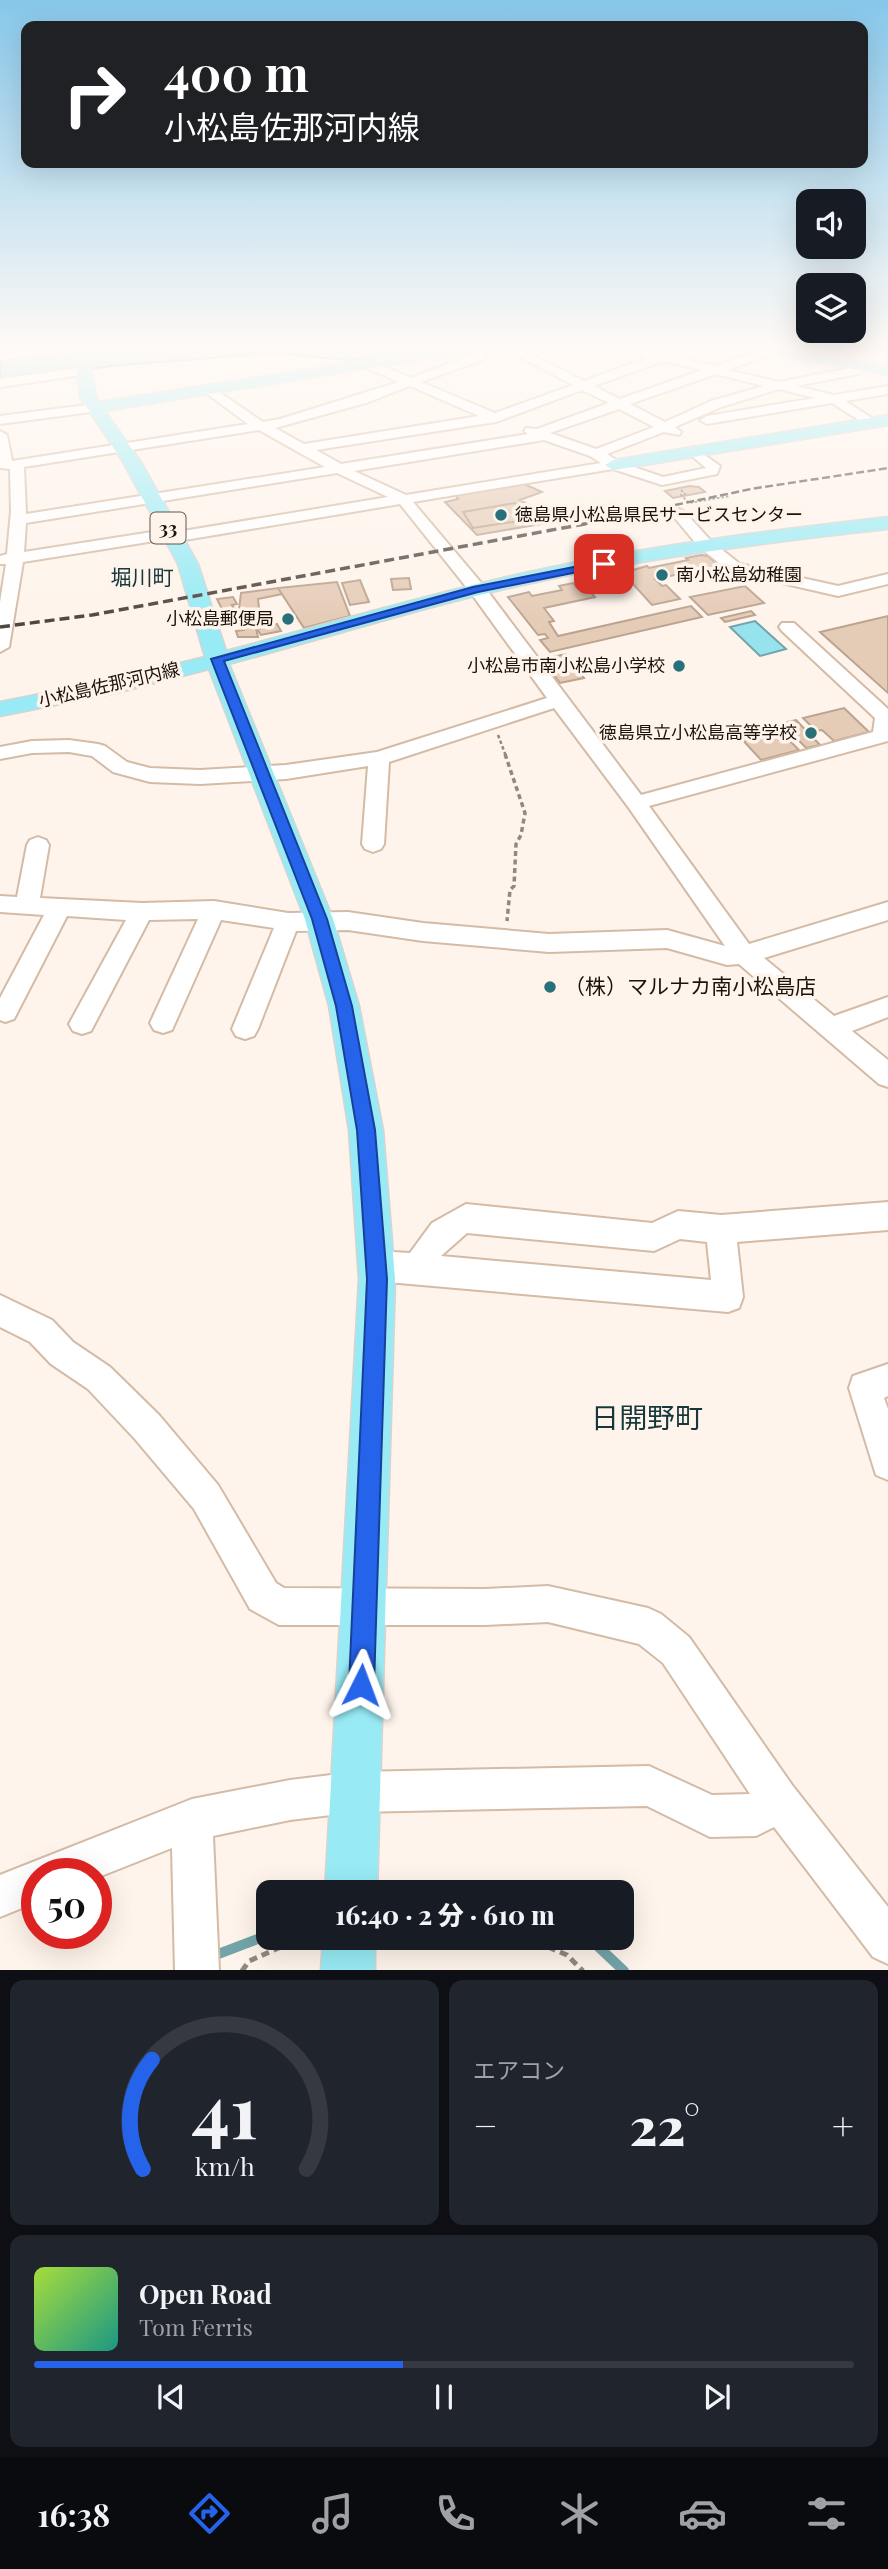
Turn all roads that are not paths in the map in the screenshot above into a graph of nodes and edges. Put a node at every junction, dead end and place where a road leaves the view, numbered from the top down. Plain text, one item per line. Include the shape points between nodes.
1 (0, 436) edge
2 (114, 437) edge
3 (196, 437) edge
4 (283, 437) edge
5 (373, 437) edge
6 (529, 437) edge
7 (546, 437) edge
8 (643, 437) edge
9 (683, 437) edge
10 (783, 437) edge
11 (121, 448) junction
12 (305, 448) junction
13 (696, 451) junction
14 (595, 453) junction
15 (8, 465) edge
16 (614, 465) junction
17 (341, 470) junction
18 (403, 499) junction
19 (152, 500) junction
20 (679, 513) dead end
21 (19, 520) junction
22 (888, 523) edge
23 (172, 536) junction
24 (705, 544) junction
25 (8, 559) edge
26 (888, 579) edge
27 (477, 589) junction
28 (788, 628) dead end
29 (0, 647) edge
30 (217, 659) junction
31 (558, 701) junction
32 (0, 709) edge
33 (0, 753) edge
34 (379, 758) junction
35 (262, 773) junction
36 (636, 803) junction
37 (373, 844) dead end
38 (38, 845) dead end
39 (0, 904) edge
40 (27, 906) junction
41 (59, 909) junction
42 (214, 910) junction
43 (888, 911) edge
44 (142, 912) junction
45 (304, 920) junction
46 (744, 955) junction
47 (888, 1007) edge
48 (5, 1012) dead end
49 (163, 1023) dead end
50 (82, 1024) dead end
51 (830, 1028) junction
52 (245, 1029) dead end
53 (884, 1069) edge
54 (888, 1216) edge
55 (721, 1229) junction
56 (376, 1266) junction
57 (418, 1268) junction
58 (0, 1310) edge
59 (888, 1380) edge
60 (888, 1463) edge
61 (365, 1605) junction
62 (356, 1792) junction
63 (778, 1799) junction
64 (192, 1820) junction
65 (95, 1858) edge
66 (352, 1880) edge
67 (21, 1887) edge
68 (0, 1896) edge
69 (888, 1942) edge
70 (349, 1950) edge
71 (196, 1952) edge
72 (348, 1970) edge

1 - 15 street
2 - 11 main road, 33
3 - 11 street
4 - 12 street
5 - 12 street
6 - 17 street
7 - 14 street
8 - 14 street
9 - 13 street
10 - 13 main road
11 - 15 street
11 - 19 main road, 33
12 - 17 street
13 - 16 main road
13 - 16 street via 713,466 712,471 662,481
14 - 16 street
15 - 21 street via 21,505
16 - 18 street
17 - 18 street
17 - 19 street
18 - 23 street
18 - 27 street
19 - 21 street
19 - 23 main road, 33
20 - 24 street
21 - 25 street
22 - 24 main road, 小松島佐那河内線
23 - 25 street
23 - 30 main road, 33 via 188,564
24 - 26 street via 736,568 838,591
24 - 27 main road, 小松島佐那河内線
25 - 29 street
27 - 30 main road, 小松島佐那河内線
27 - 31 street
28 - 36 street via 886,717 882,736
30 - 32 main road, 小松島佐那河内線
30 - 35 main road
31 - 34 street
31 - 36 street
33 - 35 street via 69,746 98,750 120,767 150,775
34 - 35 street
34 - 37 street
35 - 45 main road
36 - 46 street
38 - 40 street
39 - 40 street
40 - 41 street
41 - 44 street
41 - 48 street
42 - 44 street
42 - 45 street
42 - 49 street
43 - 46 street
44 - 50 street
45 - 46 street via 348,920 549,943 667,939 727,956
45 - 52 street
45 - 56 main road via 344,1006 366,1130
46 - 51 street
47 - 51 street
51 - 53 street
54 - 55 street
55 - 57 street via 678,1225 654,1237 466,1218 445,1228 427,1248
55 - 57 street via 728,1297
56 - 57 street
56 - 61 main road
58 - 61 street via 41,1331 62,1353 99,1378 147,1427 206,1497 263,1596 279,1607
59 - 60 street via 865,1388
61 - 62 main road
61 - 63 street via 548,1605 648,1627 676,1650
62 - 63 street via 649,1786 710,1816 756,1815
62 - 64 street
62 - 66 main road
63 - 69 street
64 - 65 street
64 - 71 street
67 - 68 street
70 - 72 main road

